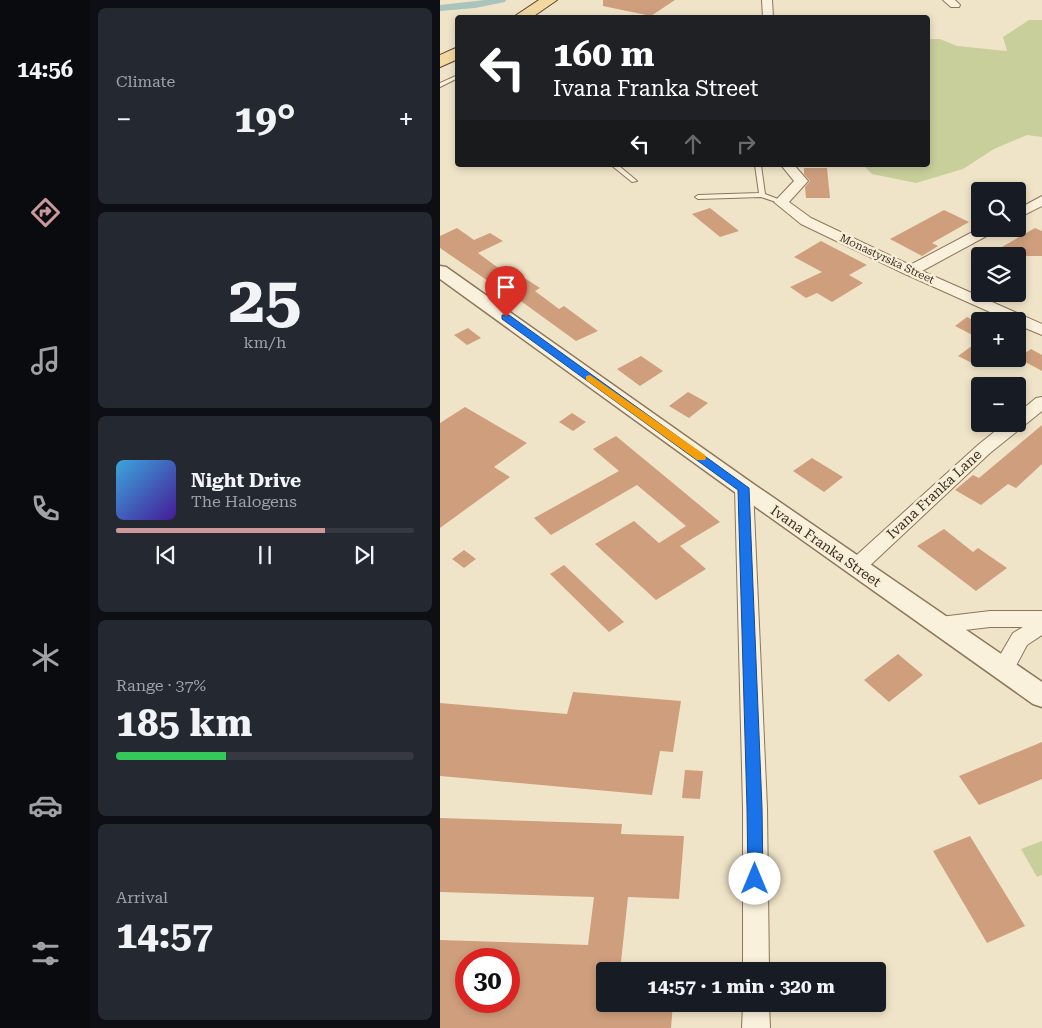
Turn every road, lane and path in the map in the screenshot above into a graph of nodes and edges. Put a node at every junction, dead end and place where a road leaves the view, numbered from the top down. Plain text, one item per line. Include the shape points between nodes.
1 (550, 0) edge
2 (767, 0) edge
3 (524, 15) edge
4 (768, 15) edge
5 (455, 54) edge
6 (440, 62) edge
7 (455, 78) edge
8 (440, 85) edge
9 (616, 167) edge
10 (758, 167) edge
11 (789, 167) edge
12 (634, 181) dead end
13 (762, 195) junction
14 (698, 197) dead end
15 (1042, 200) edge
16 (781, 202) junction
17 (1026, 209) edge
18 (974, 237) edge
19 (440, 271) edge
20 (910, 271) junction
21 (1042, 330) edge
22 (1042, 402) edge
23 (1026, 415) edge
24 (1005, 432) edge
25 (744, 488) junction
26 (856, 567) junction
27 (1042, 619) edge
28 (940, 625) junction
29 (1042, 625) edge
30 (1003, 669) junction
31 (1042, 696) edge
32 (756, 962) edge
33 (756, 1012) edge
34 (756, 1028) edge

1 - 3 main road
2 - 4 street
5 - 6 main road
7 - 8 lane
9 - 12 lane
10 - 13 lane
11 - 16 street via 801,181
13 - 14 lane
13 - 16 lane
15 - 17 street
16 - 20 street, Monastyrska Street via 806,221
18 - 20 street
19 - 25 street, Ivana Franka Street
20 - 21 street, Monastyrska Street
22 - 23 street, Ivana Franka Lane
24 - 26 street, Ivana Franka Lane
25 - 26 street, Ivana Franka Street
25 - 32 street via 755,808
26 - 28 street, Ivana Franka Street
27 - 28 street via 990,619
28 - 30 street, Ivana Franka Street
29 - 30 street via 1020,639
30 - 31 street, Ivana Franka Street
33 - 34 street

